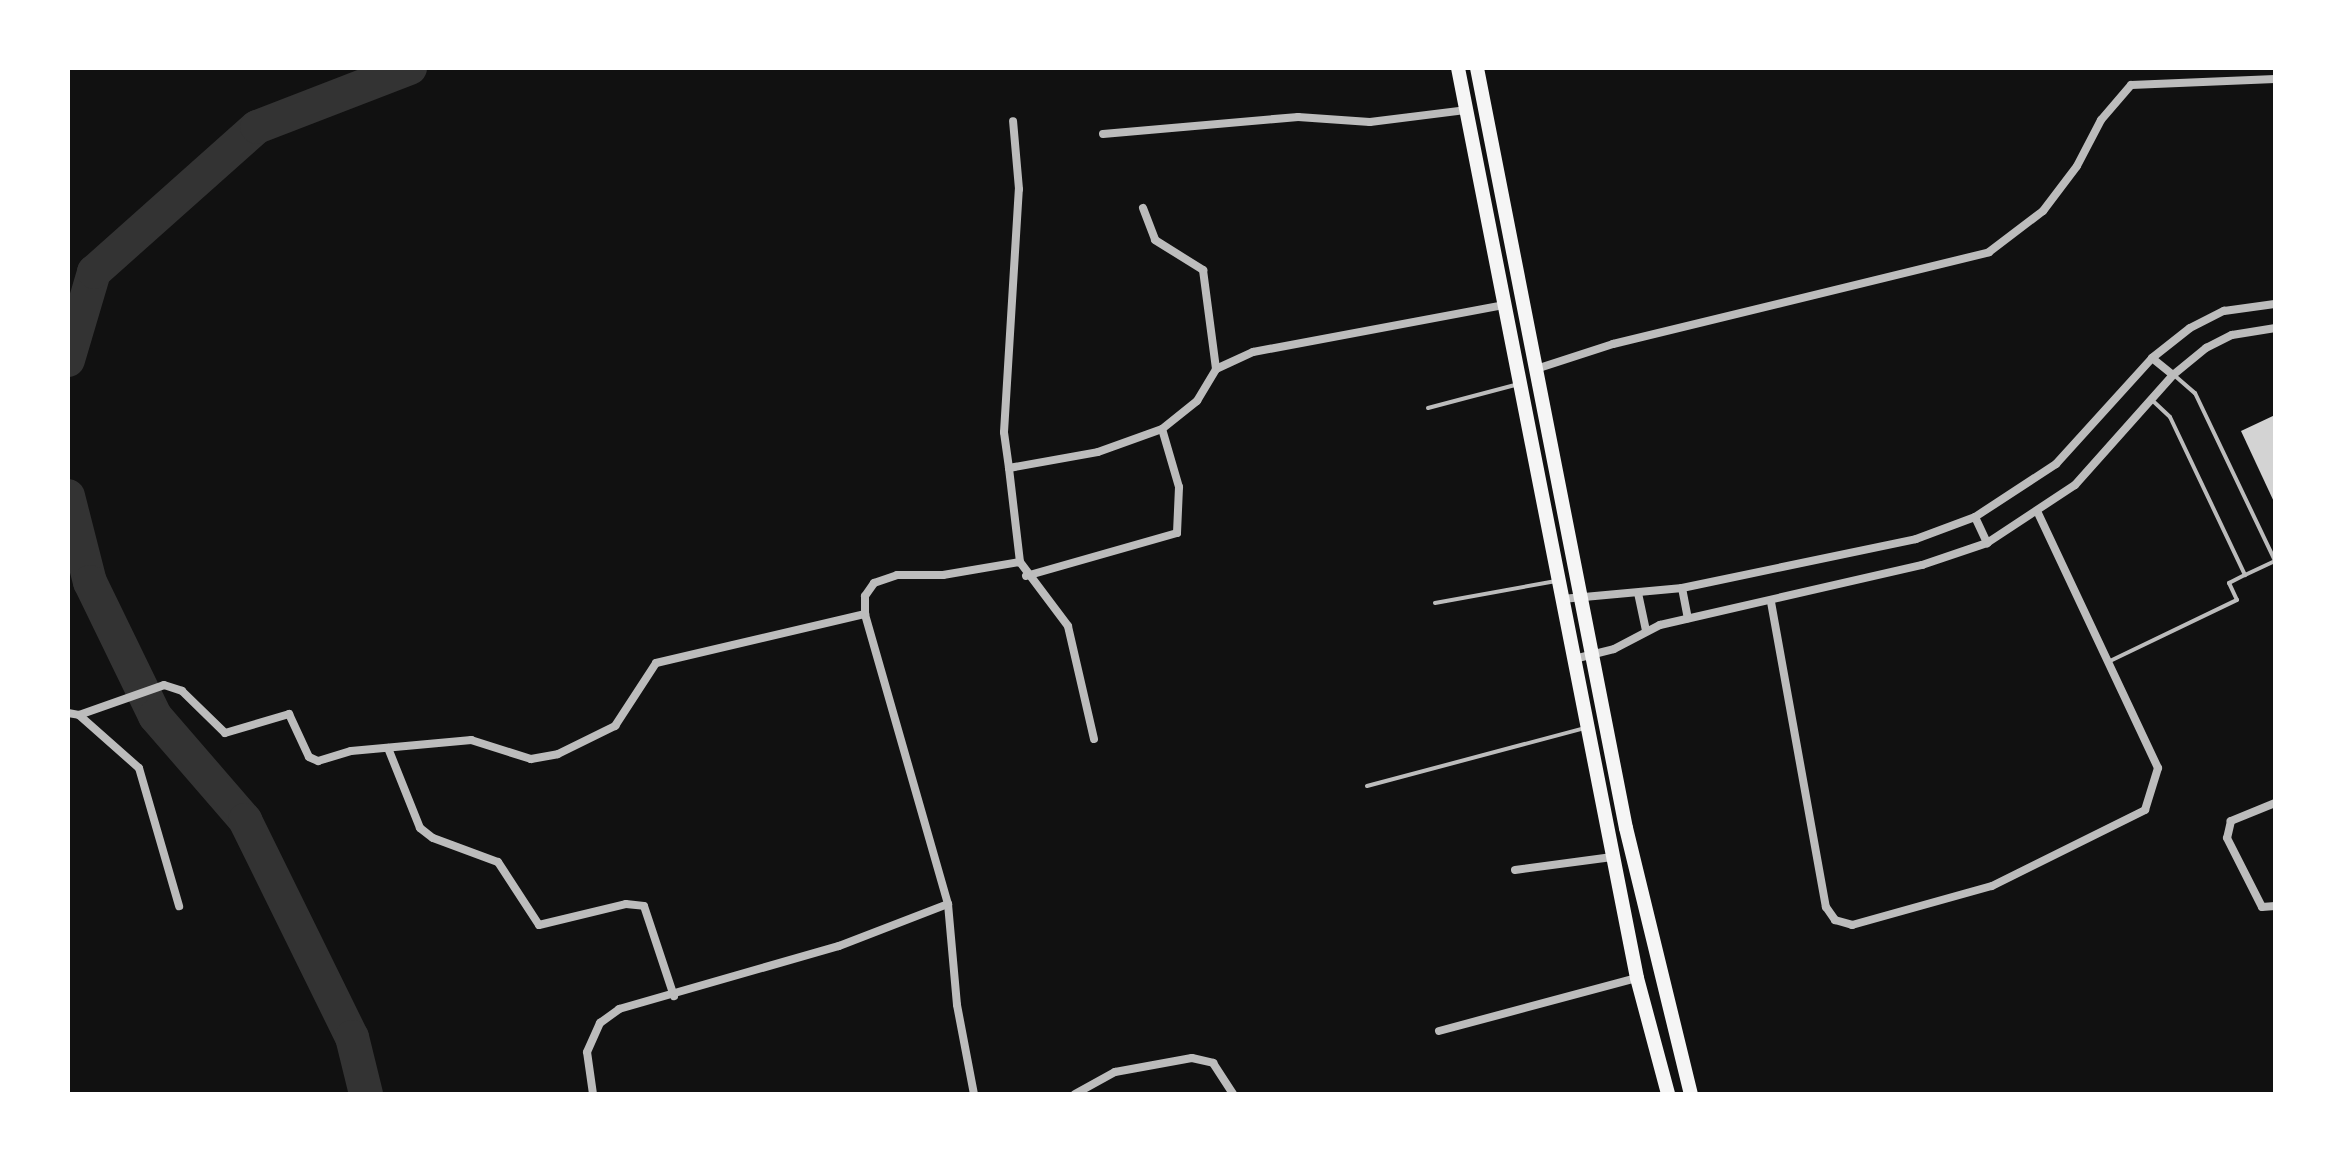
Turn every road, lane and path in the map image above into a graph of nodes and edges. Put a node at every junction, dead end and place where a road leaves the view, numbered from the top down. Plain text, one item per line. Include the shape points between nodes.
1 (1458, 68) edge
2 (1477, 68) edge
3 (2275, 79) edge
4 (1467, 110) junction
5 (1013, 121) dead end
6 (1103, 134) dead end
7 (1143, 208) dead end
8 (2275, 304) edge
9 (1505, 305) junction
10 (2275, 328) edge
11 (2152, 358) junction
12 (1216, 369) junction
13 (1536, 369) junction
14 (2173, 375) junction
15 (1517, 384) junction
16 (2151, 399) junction
17 (1428, 408) dead end
18 (1162, 429) junction
19 (1009, 468) junction
20 (2038, 513) junction
21 (1975, 517) junction
22 (1987, 543) junction
23 (2275, 561) edge
24 (1020, 562) junction
25 (2245, 575) junction
26 (1026, 576) junction
27 (1558, 581) junction
28 (1682, 588) junction
29 (1638, 593) junction
30 (1584, 594) junction
31 (1562, 599) junction
32 (1771, 602) junction
33 (1435, 603) dead end
34 (865, 614) junction
35 (1688, 618) junction
36 (1646, 631) junction
37 (1596, 655) junction
38 (1574, 659) junction
39 (2108, 662) junction
40 (68, 713) edge
41 (79, 715) junction
42 (1587, 728) junction
43 (1094, 739) dead end
44 (388, 748) junction
45 (1367, 786) dead end
46 (2275, 803) edge
47 (1612, 857) junction
48 (1515, 870) dead end
49 (948, 904) junction
50 (179, 906) dead end
51 (2275, 906) edge
52 (1637, 978) junction
53 (674, 996) junction
54 (1439, 1031) dead end
55 (593, 1094) edge
56 (974, 1094) edge
57 (1075, 1094) edge
58 (1233, 1094) edge
59 (1668, 1094) edge
60 (1691, 1094) edge

1 - 4 highway
2 - 13 highway
3 - 13 street via 2131,85 2101,120 2077,166 2043,211 1989,252 1643,336
4 - 6 street via 1370,122 1298,117
4 - 9 highway
5 - 19 street via 1019,189 1004,432
7 - 12 street via 1155,240 1203,270
8 - 11 street via 2224,311 2190,328
9 - 12 street via 1253,352
9 - 15 highway
10 - 14 street via 2232,335
11 - 14 street
11 - 21 street via 2056,464
12 - 18 street via 1197,401
13 - 30 highway
14 - 16 street
14 - 23 lane via 2195,393
15 - 17 lane
15 - 27 highway
16 - 20 street via 2114,447
16 - 25 lane via 2170,417
18 - 19 street via 1098,452
18 - 26 street via 1179,487 1177,533
19 - 24 street
20 - 22 street
20 - 39 street
21 - 22 street
21 - 28 street via 1916,539
22 - 32 street via 1922,565
23 - 25 lane
24 - 26 street
24 - 34 street via 881,579 867,590
25 - 39 lane via 2229,583 2237,600
26 - 43 street via 1068,626
27 - 31 highway
27 - 33 lane
28 - 29 street
28 - 35 street
29 - 30 street
29 - 36 street
30 - 31 street
30 - 37 highway
31 - 38 highway
32 - 35 street
32 - 39 street via 1826,907 1835,920 1852,925 1992,886 2145,810 2158,768
34 - 44 street via 656,663 615,726 558,754 531,759 471,740
34 - 49 street
35 - 36 street
36 - 37 street
37 - 38 street
37 - 60 highway via 1626,828
38 - 42 highway
40 - 41 street
41 - 44 street via 164,685 182,691 225,733 289,714 309,757 318,761
41 - 50 street via 139,768
42 - 45 lane
42 - 47 highway
44 - 53 street via 420,828 498,862 539,925 626,904 644,906
46 - 51 street via 2231,821 2227,838 2262,907
47 - 48 street
47 - 52 highway
49 - 53 street via 839,946
49 - 56 street via 957,1005
52 - 54 street
52 - 59 highway
53 - 55 street via 619,1009 600,1023 587,1052
57 - 58 street via 1115,1072 1192,1058 1213,1063

